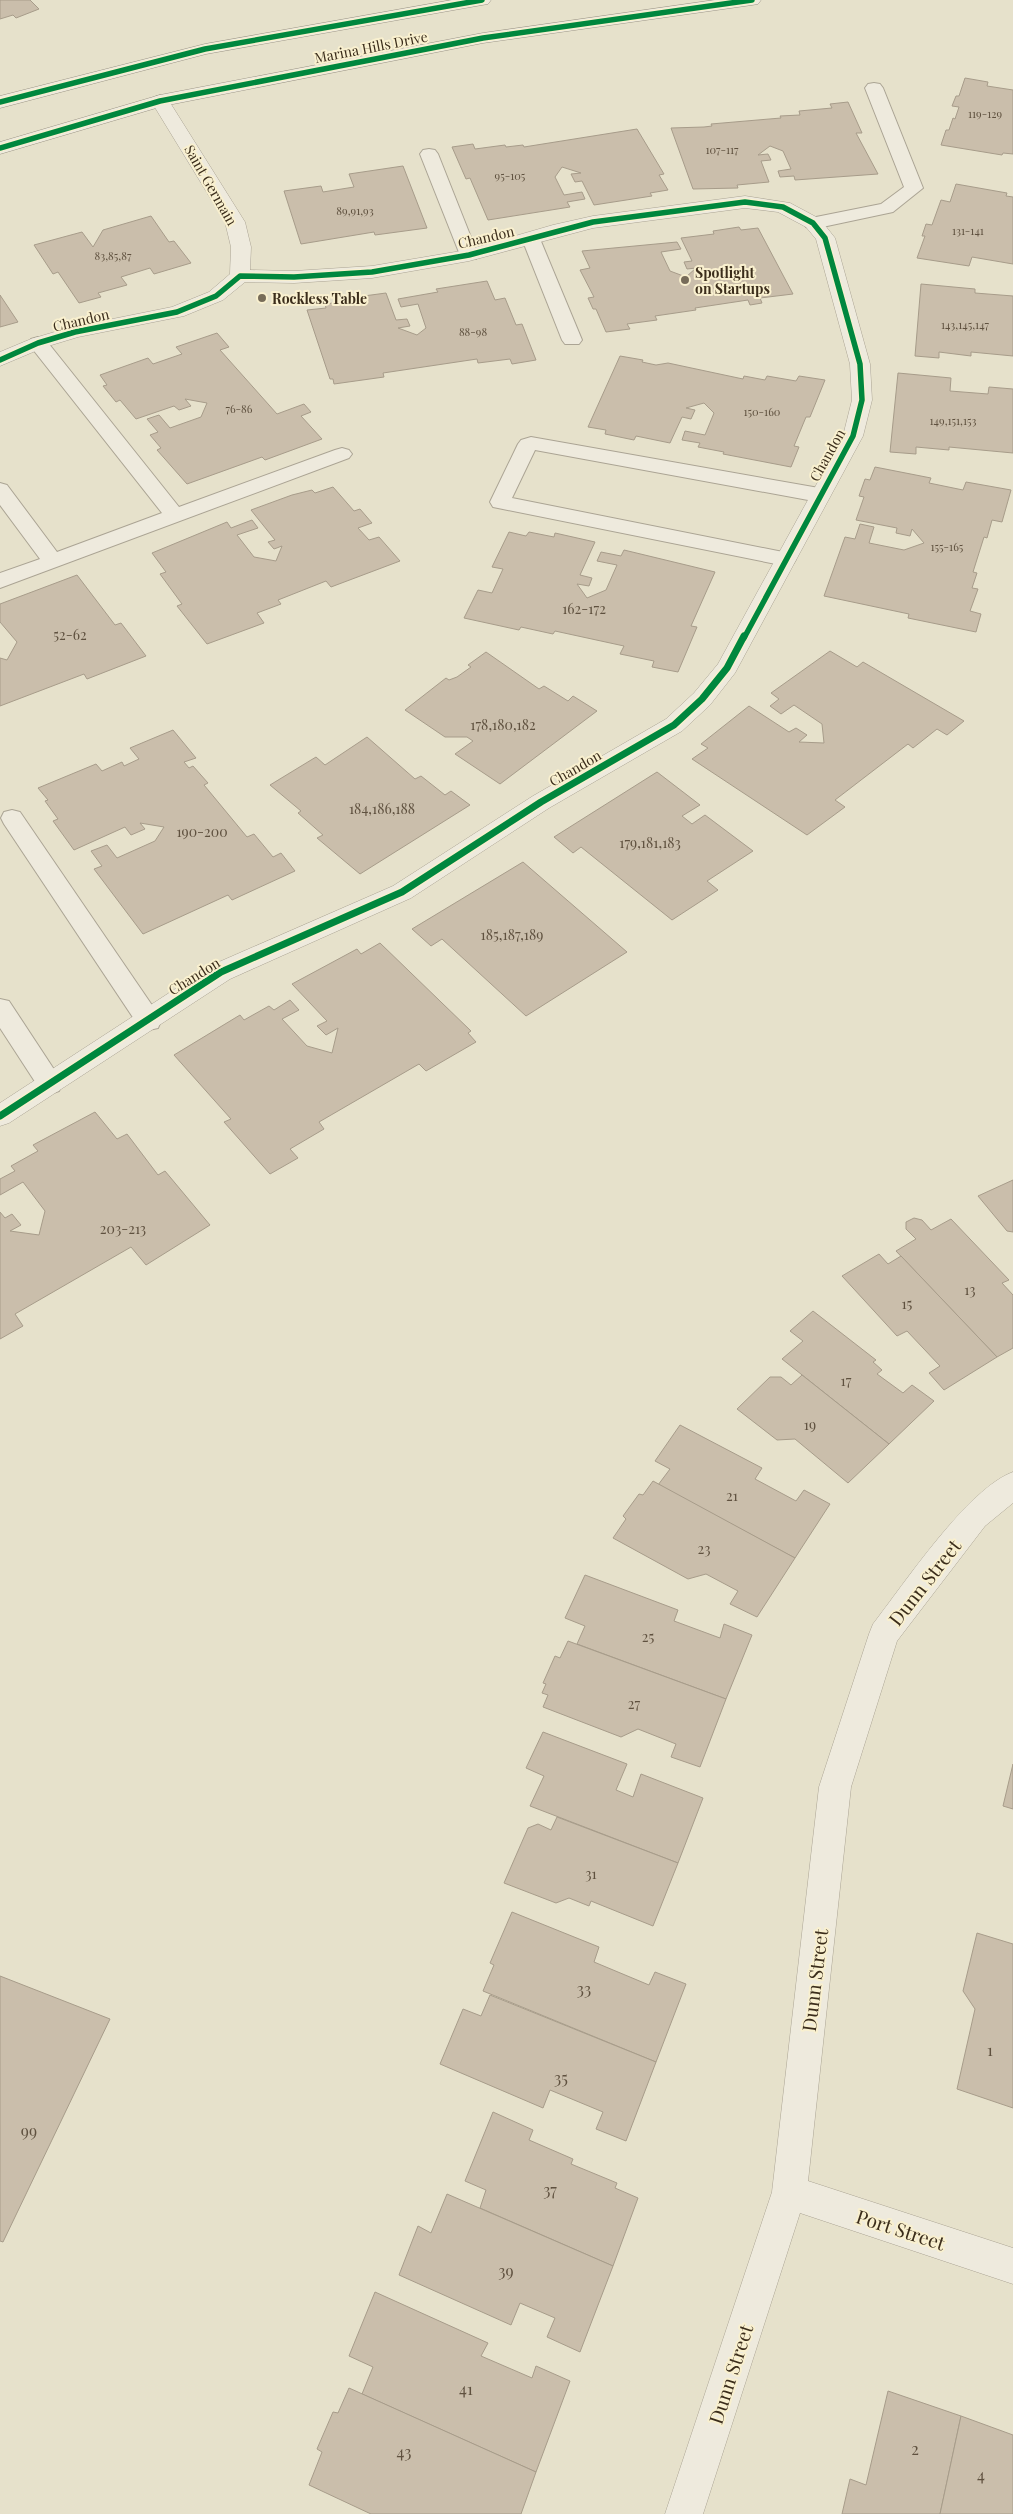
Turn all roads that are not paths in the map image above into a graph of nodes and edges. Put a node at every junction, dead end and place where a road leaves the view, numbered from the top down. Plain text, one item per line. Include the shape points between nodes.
1 (482, 0) edge
2 (752, 0) edge
3 (874, 88) dead end
4 (160, 101) junction
5 (0, 102) edge
6 (0, 148) edge
7 (428, 154) dead end
8 (813, 223) junction
9 (531, 239) junction
10 (469, 255) junction
11 (240, 276) junction
12 (572, 340) dead end
13 (38, 343) junction
14 (0, 360) edge
15 (342, 454) dead end
16 (0, 490) edge
17 (819, 495) junction
18 (175, 516) junction
19 (786, 559) junction
20 (53, 562) junction
21 (0, 581) edge
22 (12, 818) dead end
23 (0, 1008) edge
24 (149, 1021) junction
25 (50, 1084) junction
26 (0, 1116) edge
27 (1013, 1485) edge
28 (789, 2192) junction
29 (1013, 2266) edge
30 (684, 2514) edge

1 - 5 street, Marina Hills Drive via 205,49
2 - 4 street, Marina Hills Drive via 484,38
3 - 8 lane via 914,188 887,208
4 - 6 street, Marina Hills Drive
4 - 11 street, Saint Germain via 235,222 241,247
7 - 10 lane
8 - 9 street, Chandon via 783,208 745,202 593,222
8 - 17 street, Chandon via 825,238 860,364 862,400 853,436
9 - 10 street, Chandon
9 - 12 lane
10 - 11 street, Chandon via 372,272 294,278
11 - 13 street, Chandon via 216,296 177,312 75,332
13 - 14 street, Chandon
13 - 18 lane
15 - 18 lane
16 - 20 lane
17 - 19 street, Chandon
17 - 19 lane via 531,443 500,502
18 - 20 lane
19 - 24 street, Chandon via 727,668 702,700 674,725 541,802 402,892 221,972
20 - 21 lane
22 - 24 lane
23 - 25 lane
24 - 25 street, Chandon
25 - 26 street, Chandon
27 - 28 street, Dunn Street via 975,1517 884,1634 841,1769 836,1787
28 - 29 street, Port Street
28 - 30 street, Dunn Street

